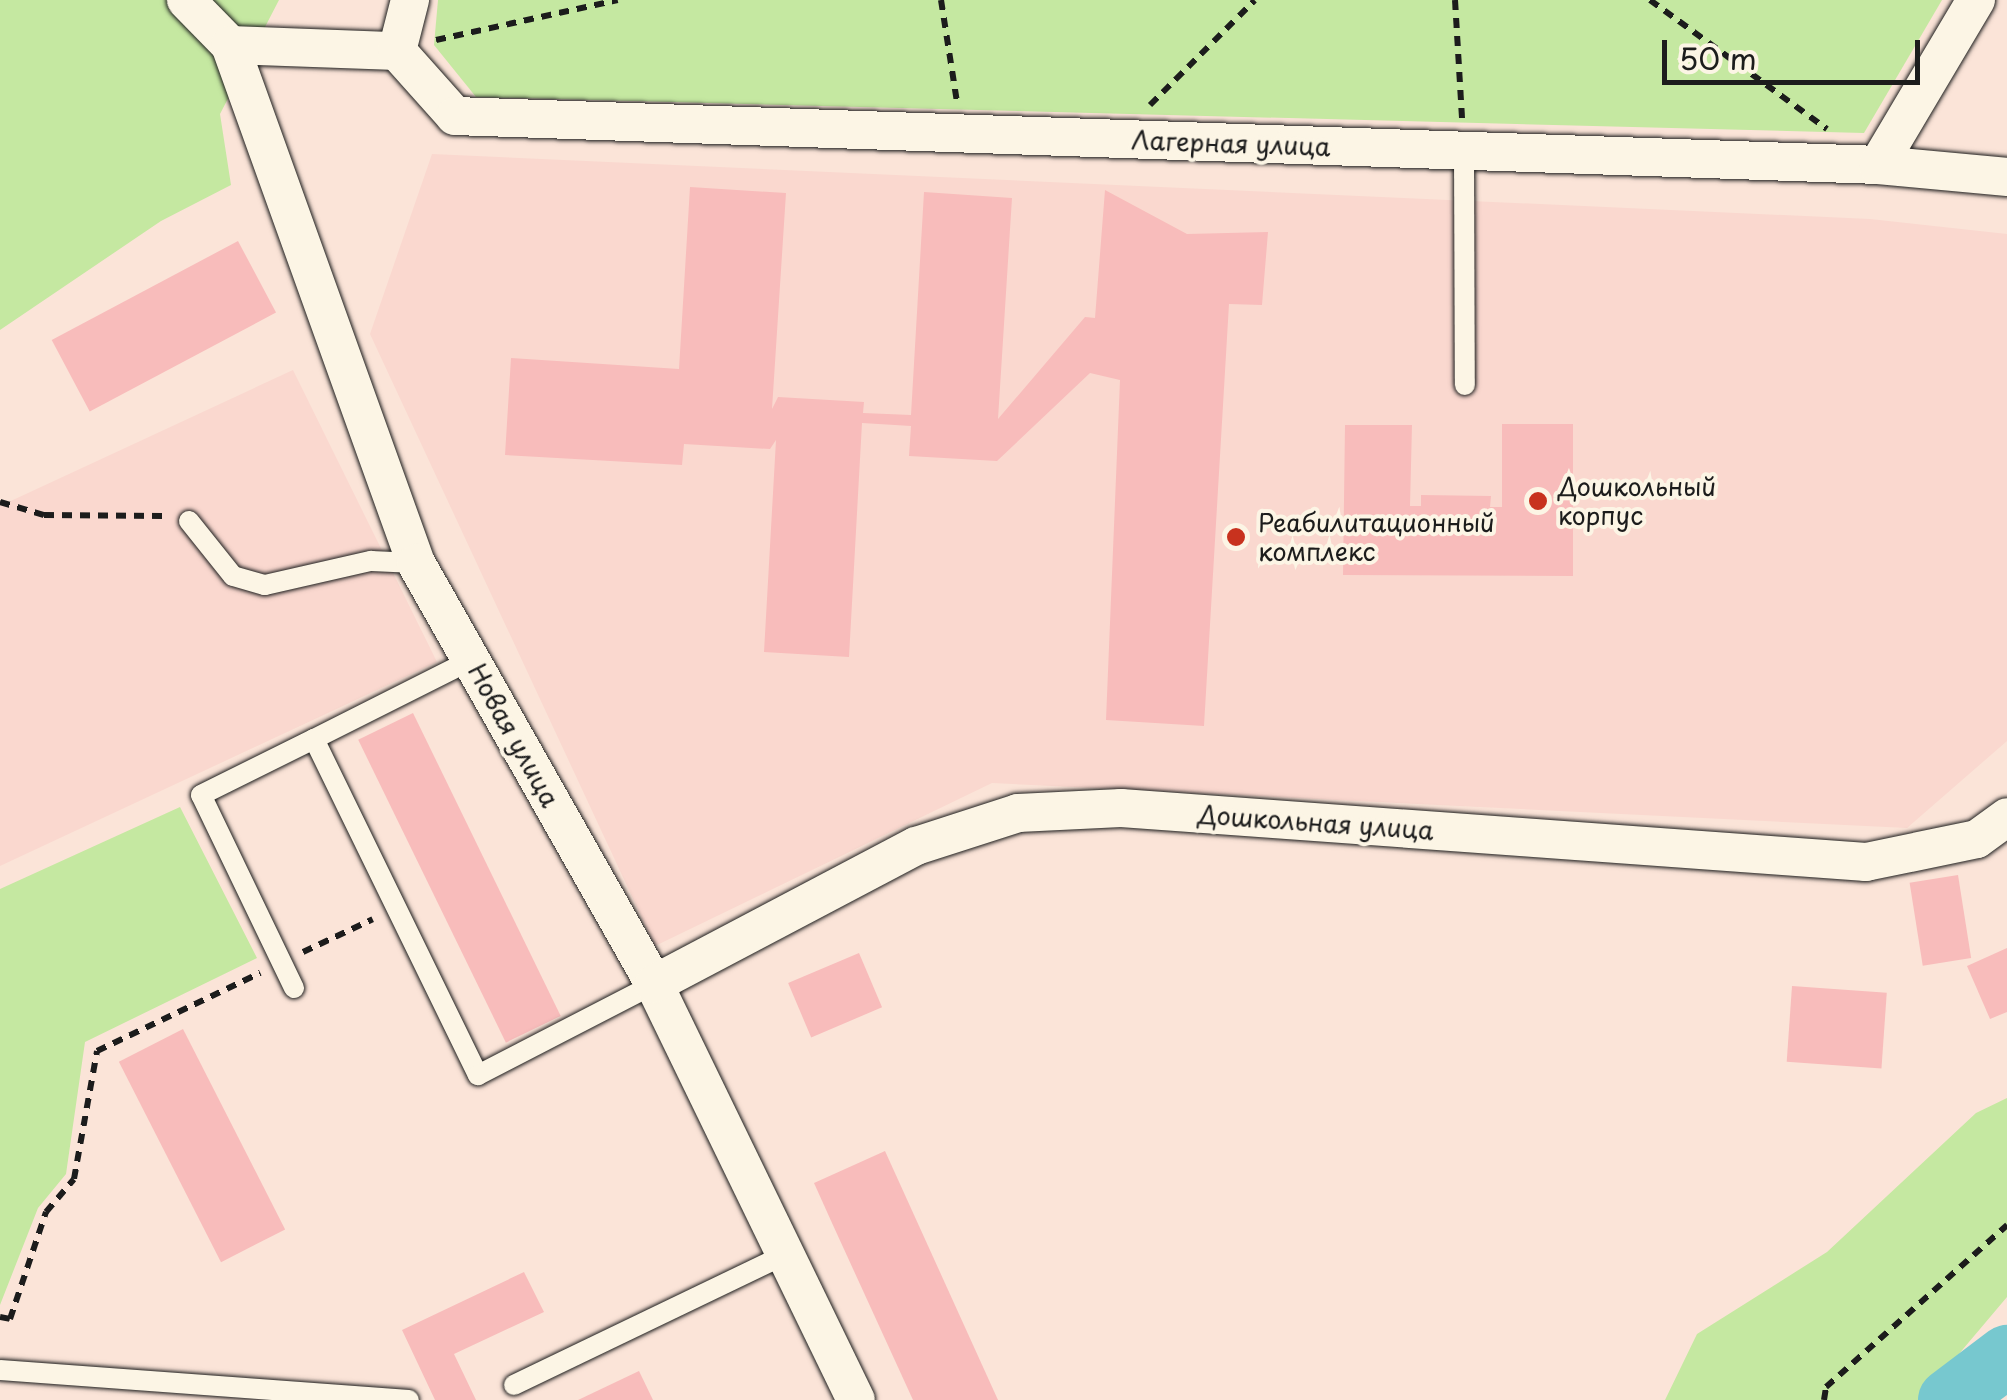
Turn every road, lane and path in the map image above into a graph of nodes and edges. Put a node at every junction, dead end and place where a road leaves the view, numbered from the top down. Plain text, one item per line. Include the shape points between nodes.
1 (186, 0) edge
2 (410, 0) edge
3 (618, 0) edge
4 (941, 0) edge
5 (1255, 0) edge
6 (1456, 0) edge
7 (1650, 0) edge
8 (1976, 0) edge
9 (230, 45) junction
10 (396, 51) junction
11 (1832, 132) dead end
12 (962, 134) junction
13 (1115, 140) junction
14 (1464, 152) junction
15 (1878, 165) junction
16 (2007, 178) edge
17 (1466, 385) dead end
18 (0, 502) edge
19 (189, 522) joint
20 (416, 563) junction
21 (471, 660) junction
22 (314, 739) junction
23 (2007, 816) edge
24 (396, 908) junction
25 (282, 963) junction
26 (654, 984) junction
27 (294, 988) dead end
28 (2007, 1225) edge
29 (786, 1254) junction
30 (0, 1317) edge
31 (0, 1370) edge
32 (514, 1386) dead end
33 (406, 1398) edge
34 (856, 1400) edge
35 (1824, 1400) edge

1 - 9 street
2 - 10 street
3 - 10 path
4 - 12 path
5 - 13 path
6 - 14 path
7 - 11 path
8 - 15 street
9 - 10 street
9 - 20 street, Новая улица
10 - 12 street, Лагерная улица via 455,116
12 - 13 street, Лагерная улица
13 - 14 street, Лагерная улица
14 - 15 street, Лагерная улица
14 - 17 lane
15 - 16 street, Лагерная улица
18 - 19 path via 44,515
19 - 20 lane via 233,576 265,585 371,561
20 - 21 street, Новая улица
21 - 22 lane
21 - 26 street, Новая улица
22 - 24 lane
22 - 25 lane via 201,795
23 - 26 street, Дошкольная улица via 1978,839 1866,862 1121,808 1018,813 916,846
24 - 25 path
24 - 26 lane via 478,1075
25 - 27 lane
25 - 30 path via 96,1051 74,1179 46,1212 10,1318
26 - 29 street, Новая улица
28 - 35 path via 1826,1387
29 - 32 lane
29 - 34 street, Новая улица
31 - 33 lane

